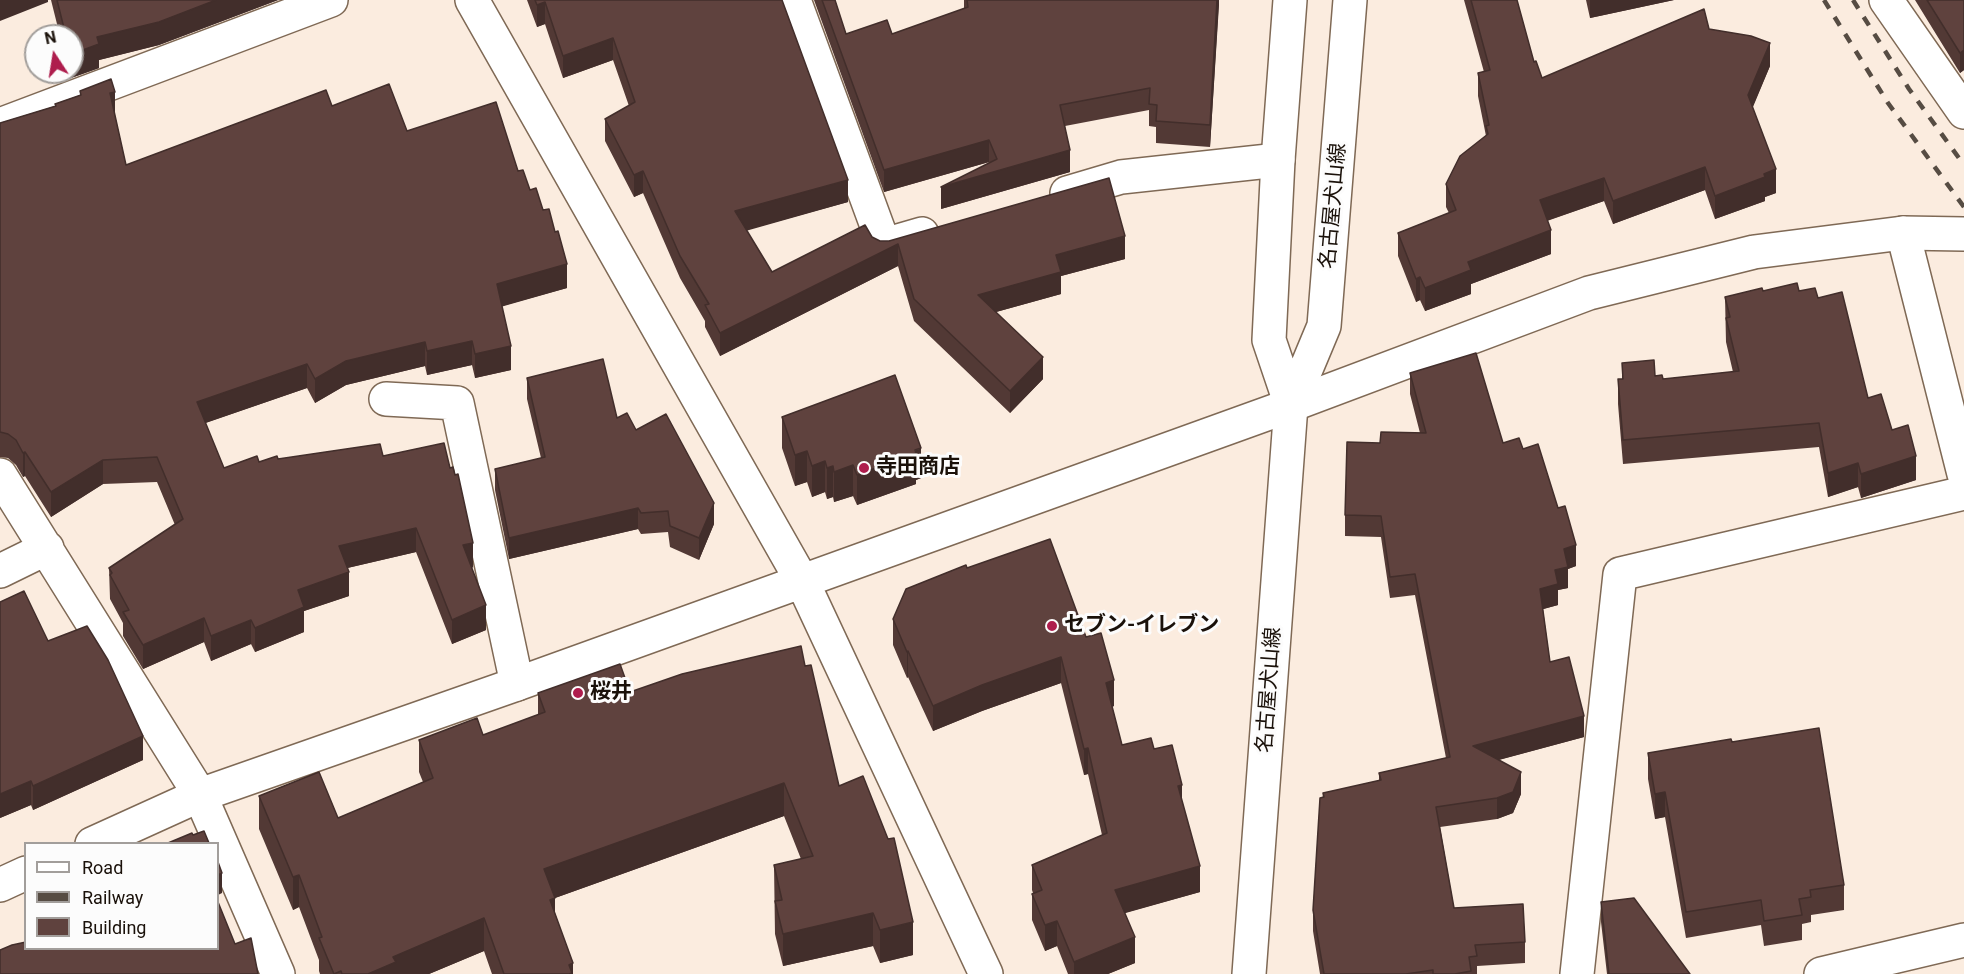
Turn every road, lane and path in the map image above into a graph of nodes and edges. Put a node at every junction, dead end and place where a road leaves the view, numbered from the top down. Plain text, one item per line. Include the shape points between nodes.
1 (331, 0) edge
2 (472, 0) edge
3 (794, 0) edge
4 (1290, 0) edge
5 (1350, 0) edge
6 (1886, 0) edge
7 (1964, 112) edge
8 (0, 125) edge
9 (1278, 160) junction
10 (1042, 200) edge
11 (952, 226) edge
12 (1903, 233) junction
13 (1957, 234) edge
14 (386, 399) dead end
15 (1291, 405) junction
16 (1964, 474) edge
17 (0, 475) edge
18 (1964, 494) edge
19 (47, 548) junction
20 (0, 571) edge
21 (802, 581) junction
22 (518, 684) junction
23 (200, 795) junction
24 (94, 842) edge
25 (24, 874) edge
26 (0, 885) edge
27 (1964, 940) edge
28 (278, 974) edge
29 (986, 974) edge
30 (1249, 974) edge
31 (1577, 974) edge
32 (1821, 974) edge

1 - 8 street
2 - 21 street
3 - 11 street via 884,246
4 - 9 street, 名古屋犬山線
5 - 15 street, 名古屋犬山線 via 1324,326
6 - 7 street
9 - 10 street via 1121,177
9 - 15 street, 名古屋犬山線 via 1269,340
12 - 13 street
12 - 15 street via 1755,252 1589,292
12 - 16 street
14 - 22 street via 457,403
15 - 21 street
15 - 30 street, 名古屋犬山線
17 - 19 street
18 - 31 street via 1620,574
19 - 20 street
19 - 23 street
21 - 22 street
21 - 29 street
22 - 23 street
23 - 24 street
23 - 28 street
25 - 26 street
27 - 32 street

